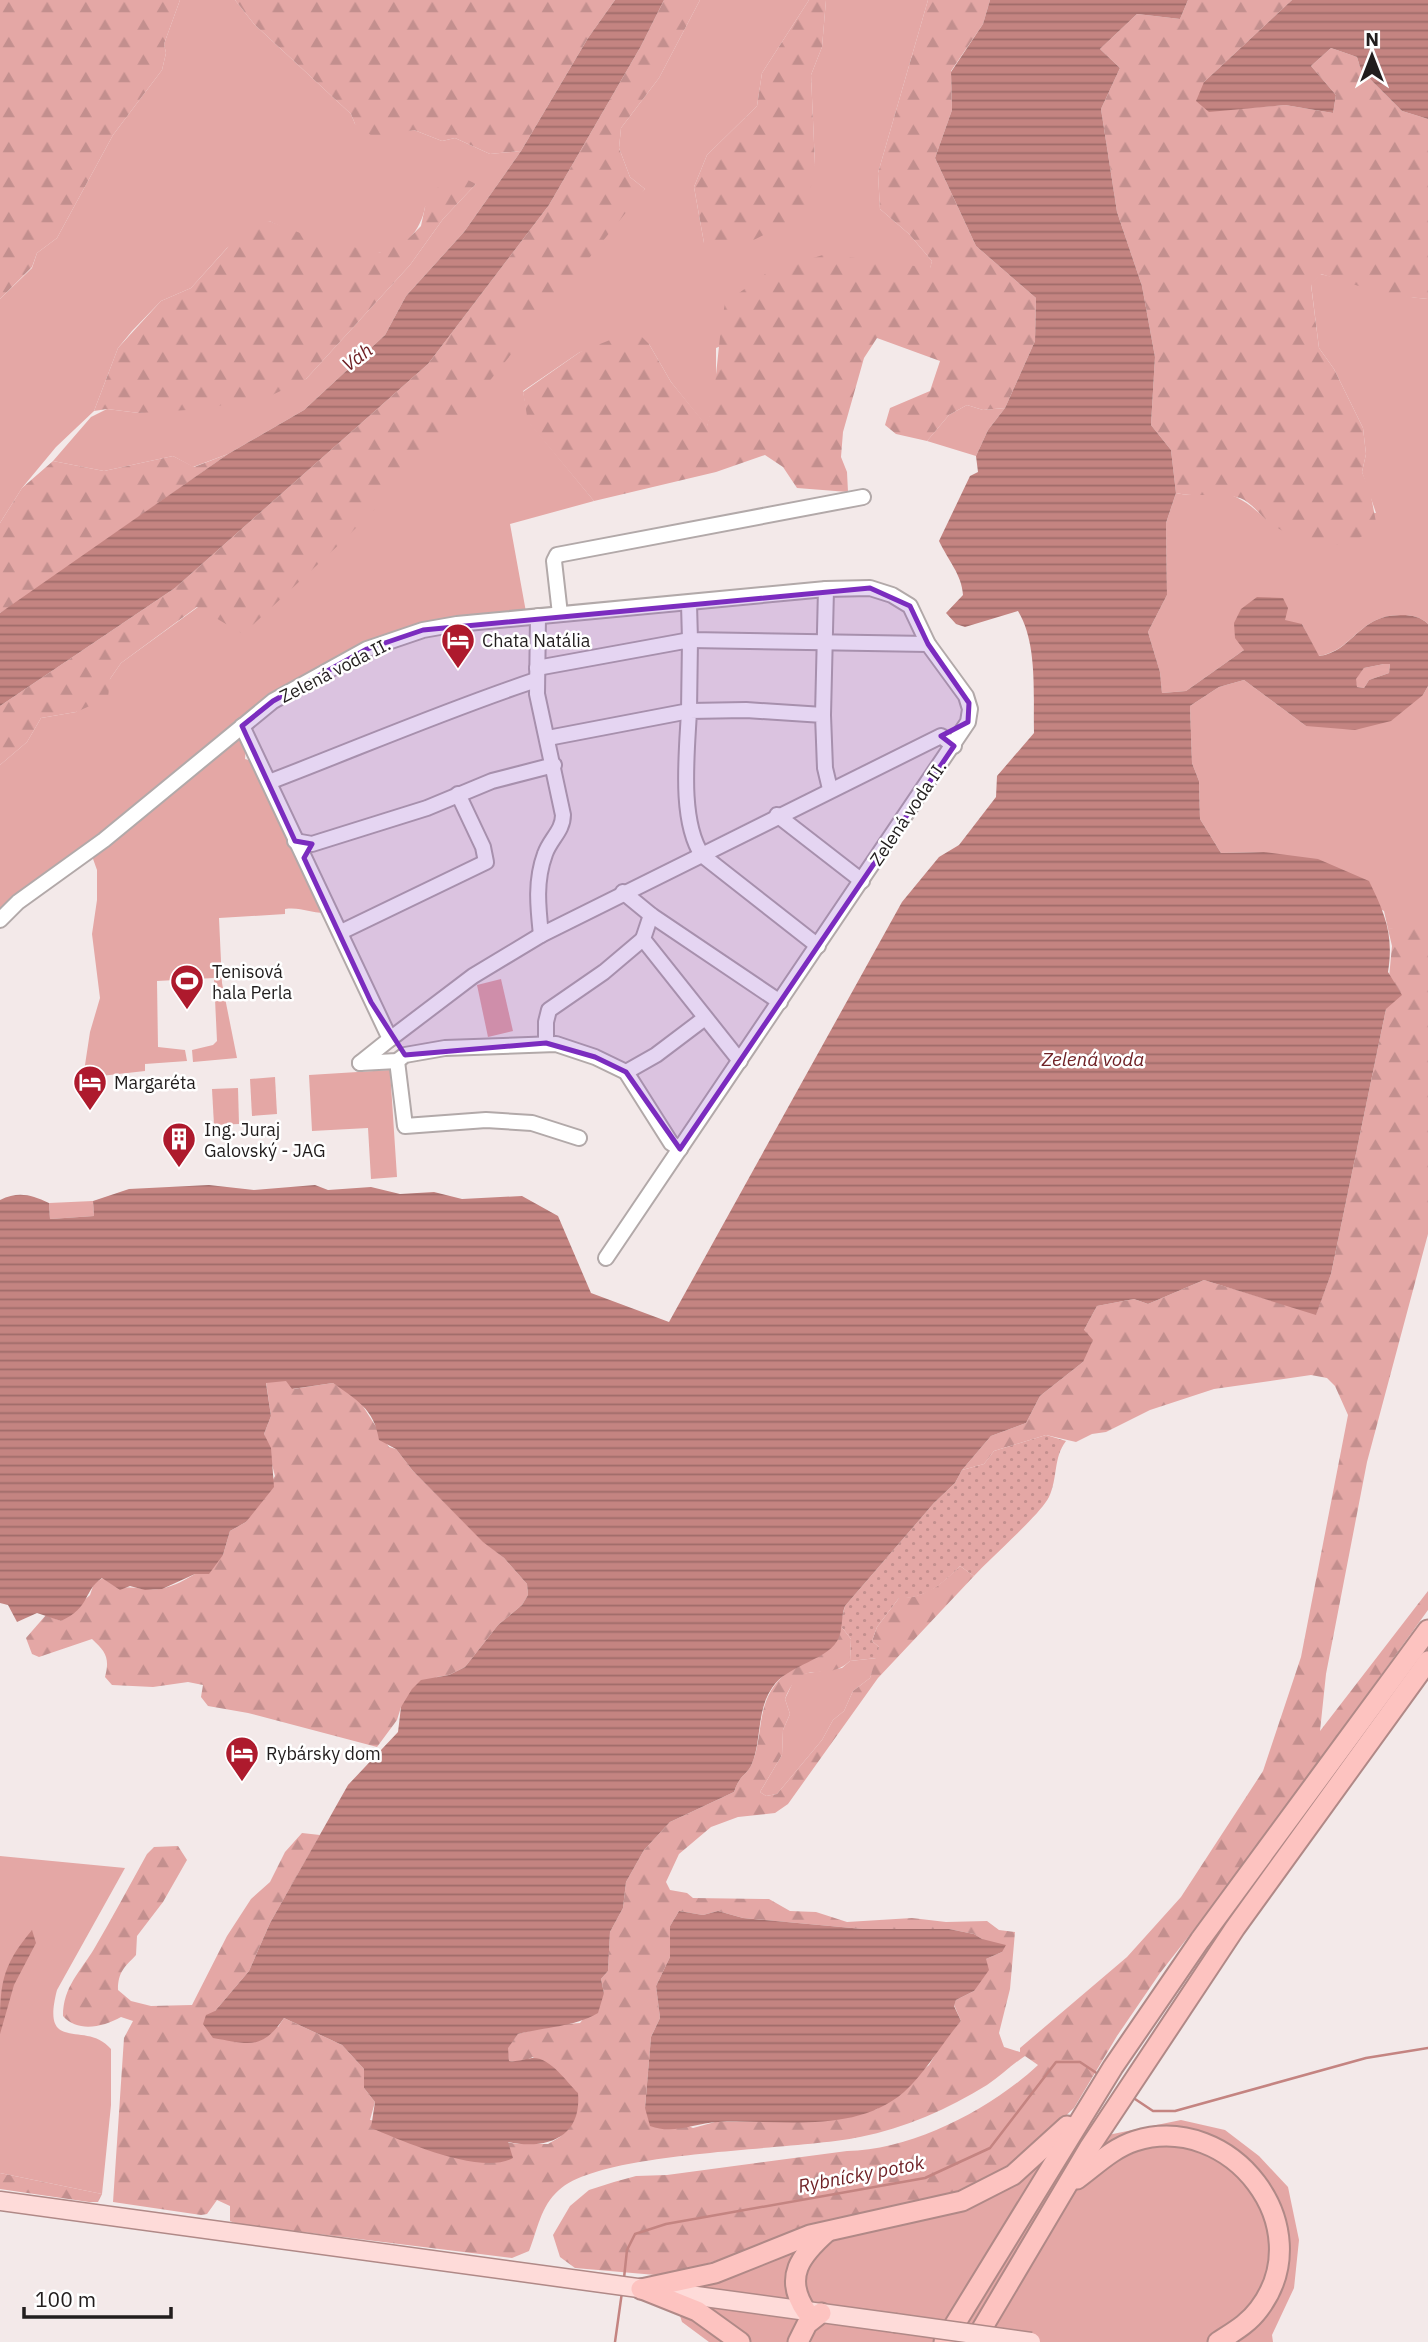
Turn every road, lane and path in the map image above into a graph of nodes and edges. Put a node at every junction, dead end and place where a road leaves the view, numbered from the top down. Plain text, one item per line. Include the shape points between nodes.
1 (863, 497) dead end
2 (826, 589) junction
3 (689, 604) junction
4 (560, 614) junction
5 (538, 615) junction
6 (690, 640) junction
7 (826, 643) junction
8 (928, 644) junction
9 (536, 674) junction
10 (689, 711) junction
11 (823, 715) junction
12 (968, 722) junction
13 (242, 726) junction
14 (941, 736) junction
15 (548, 738) junction
16 (954, 746) junction
17 (554, 765) junction
18 (269, 782) junction
19 (830, 789) junction
20 (458, 794) junction
21 (777, 815) junction
22 (295, 841) junction
23 (312, 844) junction
24 (702, 855) junction
25 (304, 858) junction
26 (862, 881) junction
27 (623, 892) junction
28 (651, 915) junction
29 (0, 920) edge
30 (341, 932) junction
31 (541, 935) junction
32 (643, 939) junction
33 (818, 946) junction
34 (780, 1002) junction
35 (705, 1018) junction
36 (392, 1037) junction
37 (547, 1043) junction
38 (401, 1058) junction
39 (740, 1061) junction
40 (626, 1072) junction
41 (579, 1138) dead end
42 (680, 1149) junction
43 (606, 1258) dead end
44 (1428, 1630) edge
45 (1428, 1661) edge
46 (1080, 2118) junction
47 (1068, 2185) junction
48 (0, 2201) edge
49 (828, 2231) junction
50 (641, 2288) junction
51 (813, 2312) junction
52 (740, 2342) edge
53 (798, 2342) edge
54 (944, 2342) edge
55 (974, 2342) edge
56 (1032, 2342) edge
57 (1218, 2342) edge

1 - 4 street via 557,555
2 - 3 street, Zelená voda II.
2 - 7 street
2 - 8 street, Zelená voda II. via 870,588 904,601 915,613
3 - 4 street, Zelená voda II.
3 - 6 street
4 - 5 street, Zelená voda II.
5 - 9 street
5 - 13 street, Zelená voda II. via 446,626 392,639 273,701
6 - 7 street
6 - 9 street
6 - 10 street
7 - 8 street
7 - 11 street
8 - 12 street, Zelená voda II. via 966,696
9 - 15 street
9 - 18 street via 412,728
10 - 11 street
10 - 15 street
10 - 24 street via 688,820 692,840
11 - 19 street
12 - 14 street, Zelená voda II.
12 - 16 street, Zelená voda II.
13 - 18 street
13 - 29 street, Zelená voda II.
14 - 16 street, Zelená voda II.
14 - 19 street, Zelená voda II.
15 - 17 street
16 - 26 street, Zelená voda II.
17 - 20 street
17 - 31 street via 563,822 546,851 539,879
18 - 22 street
19 - 21 street, Zelená voda II.
20 - 23 street
20 - 30 street via 486,862
21 - 24 street, Zelená voda II.
21 - 26 street, Zelená voda II.
22 - 23 street
22 - 25 street
23 - 25 street
24 - 27 street, Zelená voda II.
24 - 33 street
25 - 30 street
26 - 33 street, Zelená voda II.
27 - 28 street
27 - 31 street, Zelená voda II.
28 - 32 street
28 - 34 street
30 - 36 street
31 - 36 street, Zelená voda II. via 473,976
32 - 35 street
32 - 37 street via 549,1010
33 - 34 street, Zelená voda II.
34 - 39 street, Zelená voda II.
35 - 39 street
35 - 40 street
36 - 38 street
36 - 38 street, Zelená voda II. via 360,1063
37 - 38 street, Zelená voda II. via 445,1048
37 - 40 street, Zelená voda II. via 596,1057
38 - 41 street via 405,1126 486,1120 532,1123
39 - 42 street, Zelená voda II.
40 - 42 street via 671,1143
42 - 43 street, Zelená voda II.
44 - 46 highway via 1200,1940
45 - 47 highway via 1292,1845
46 - 49 highway via 1024,2167 988,2190 949,2204
46 - 54 highway
47 - 55 highway
47 - 57 highway via 1118,2148 1159,2137 1201,2141 1248,2170 1269,2203 1277,2230 1278,2260 1260,2308 1246,2324
48 - 50 main road
49 - 50 highway via 715,2273
49 - 51 highway via 800,2261 795,2276 796,2297
50 - 51 main road
50 - 52 highway via 697,2311
51 - 53 highway
51 - 56 main road, bridge

